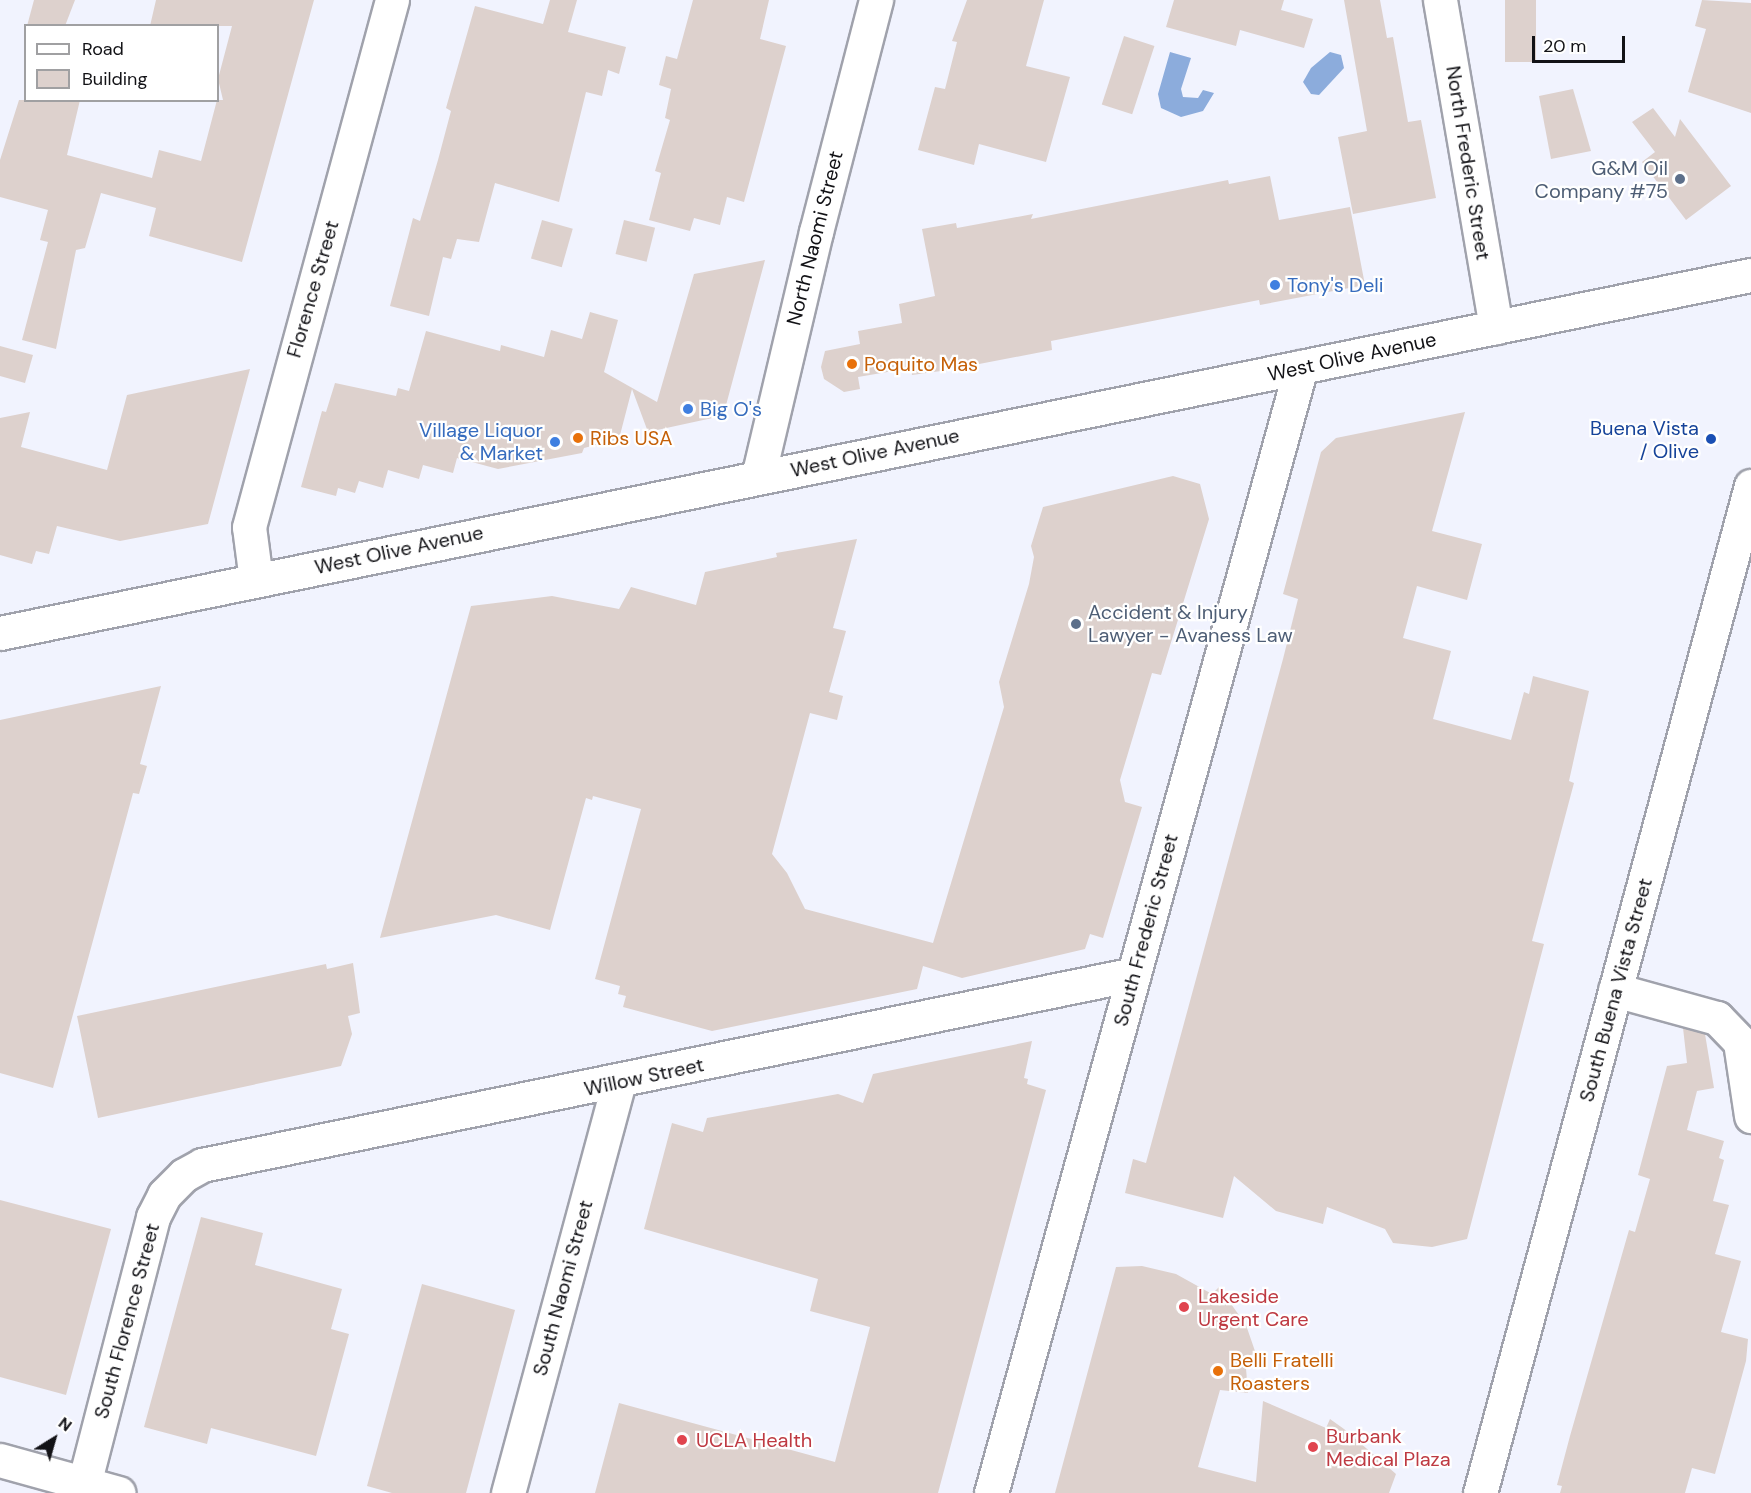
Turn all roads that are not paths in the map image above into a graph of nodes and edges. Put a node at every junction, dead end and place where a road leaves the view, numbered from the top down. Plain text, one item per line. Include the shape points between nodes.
1 (392, 0) edge
2 (876, 0) edge
3 (1440, 0) edge
4 (1751, 275) edge
5 (1496, 327) junction
6 (1300, 367) junction
7 (758, 477) junction
8 (1751, 486) edge
9 (256, 580) junction
10 (0, 633) edge
11 (1134, 974) junction
12 (1615, 990) junction
13 (619, 1083) junction
14 (1751, 1116) edge
15 (164, 1196) joint
16 (0, 1460) edge
17 (84, 1484) junction
18 (119, 1493) edge
19 (508, 1493) edge
20 (991, 1493) edge
21 (1480, 1493) edge

1 - 9 street, Florence Street via 249,527
2 - 7 street, North Naomi Street
3 - 5 street, North Frederic Street
4 - 5 street, West Olive Avenue
5 - 6 street, West Olive Avenue
6 - 7 street, West Olive Avenue
6 - 11 street, South Frederic Street
7 - 9 street, West Olive Avenue
8 - 12 street, South Buena Vista Street
9 - 10 street, West Olive Avenue
11 - 13 street, Willow Street
11 - 20 street, South Frederic Street
12 - 14 street via 1717,1018 1740,1042
12 - 21 street, South Buena Vista Street
13 - 15 street, Willow Street via 202,1165 184,1175
13 - 19 street, South Naomi Street
15 - 17 street, South Florence Street via 153,1217
16 - 17 street
17 - 18 street

